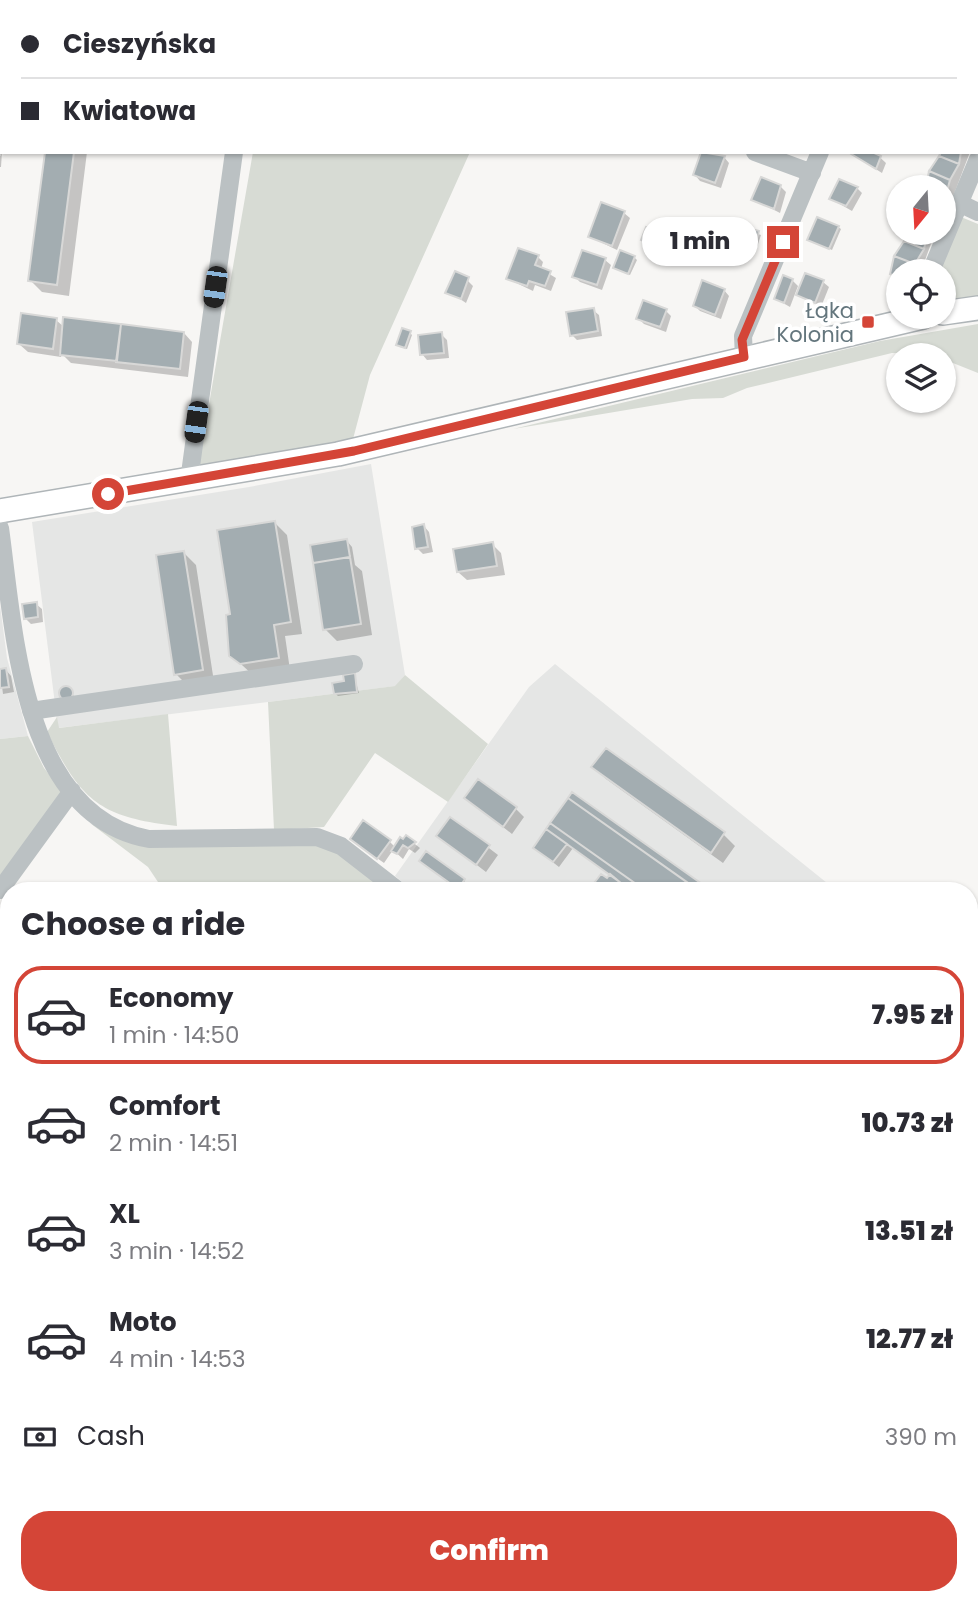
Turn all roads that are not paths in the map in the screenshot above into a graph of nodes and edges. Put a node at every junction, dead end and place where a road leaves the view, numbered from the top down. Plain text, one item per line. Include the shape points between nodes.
1 (234, 154) edge
2 (760, 154) edge
3 (819, 154) edge
4 (978, 159) edge
5 (812, 173) junction
6 (959, 203) junction
7 (978, 212) edge
8 (936, 259) edge
9 (978, 308) edge
10 (956, 311) edge
11 (886, 324) edge
12 (744, 357) junction
13 (188, 481) junction
14 (0, 511) edge
15 (0, 528) edge
16 (4, 585) edge
17 (354, 664) dead end
18 (30, 711) junction
19 (72, 791) junction
20 (6, 882) edge
21 (387, 882) edge

1 - 13 street
2 - 5 street
3 - 5 street
4 - 6 street
5 - 12 street via 743,336
6 - 7 street
6 - 8 street
9 - 10 main road
11 - 12 main road
12 - 13 main road via 338,454
13 - 14 main road
15 - 16 street
16 - 18 street
17 - 18 street
18 - 19 street via 50,761
19 - 20 street
19 - 21 street via 89,809 138,837 330,841

